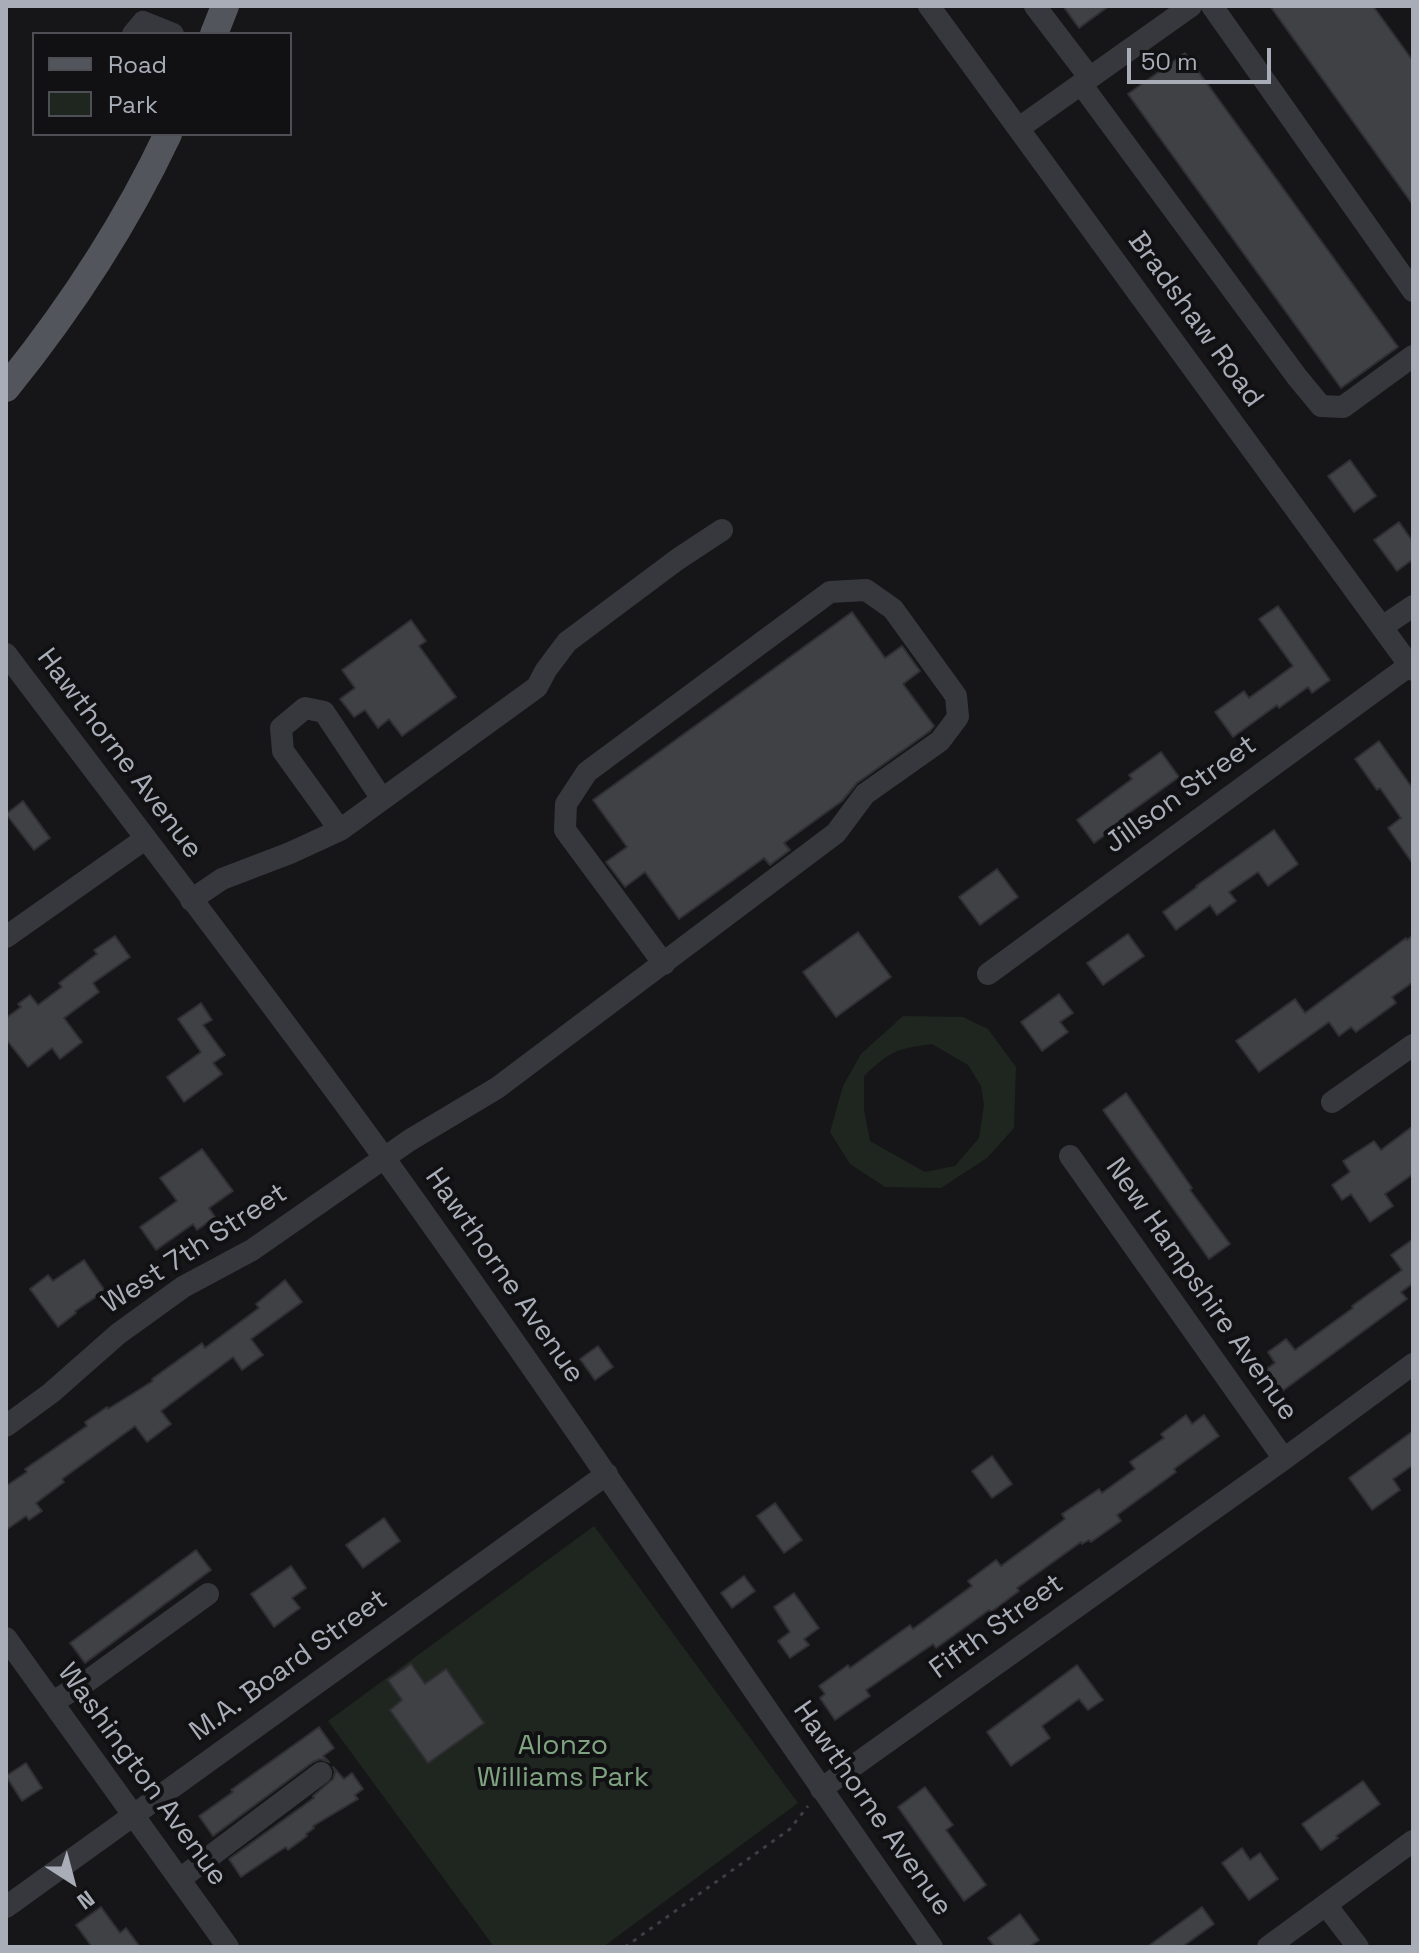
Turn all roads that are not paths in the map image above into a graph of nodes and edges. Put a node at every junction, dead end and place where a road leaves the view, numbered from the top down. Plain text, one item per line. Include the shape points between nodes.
1 (225, 6) edge
2 (929, 6) edge
3 (1035, 6) edge
4 (1191, 6) edge
5 (1212, 6) edge
6 (135, 32) edge
7 (168, 32) edge
8 (215, 32) edge
9 (1085, 81) junction
10 (1019, 128) junction
11 (167, 136) edge
12 (1413, 291) edge
13 (1413, 356) edge
14 (6, 388) edge
15 (722, 530) dead end
16 (1413, 606) edge
17 (1382, 627) junction
18 (6, 654) edge
19 (1411, 667) edge
20 (382, 799) junction
21 (340, 830) junction
22 (145, 839) junction
23 (191, 900) junction
24 (6, 937) edge
25 (664, 964) junction
26 (988, 974) dead end
27 (1413, 1045) edge
28 (1332, 1102) dead end
29 (1070, 1156) dead end
30 (384, 1158) junction
31 (1413, 1364) edge
32 (6, 1426) edge
33 (1284, 1459) junction
34 (607, 1474) junction
35 (208, 1594) dead end
36 (6, 1638) edge
37 (53, 1702) junction
38 (321, 1773) dead end
39 (821, 1789) junction
40 (134, 1814) junction
41 (1413, 1841) edge
42 (180, 1879) junction
43 (1326, 1905) junction
44 (6, 1907) edge
45 (228, 1947) edge
46 (932, 1947) edge
47 (1268, 1947) edge
48 (1358, 1947) edge

1 - 8 main road
2 - 10 street, Bradshaw Road
3 - 9 street
4 - 9 street
5 - 12 street
6 - 7 street via 143,22
9 - 10 street
9 - 13 street via 1321,406 1343,407
10 - 17 street, Bradshaw Road
11 - 14 main road via 104,253
15 - 20 street via 567,642 537,687
16 - 17 street
17 - 19 street, Bradshaw Road
18 - 22 street, Hawthorne Avenue
19 - 26 street, Jillson Street
20 - 21 street
20 - 21 street via 324,712 305,708 281,728 283,751
21 - 23 street via 222,879
22 - 23 street, Hawthorne Avenue
22 - 24 street
23 - 30 street, Hawthorne Avenue
25 - 25 street, West 7th Street via 836,833 865,794 940,741 958,717 956,696 893,609 866,590 830,592 587,772 566,804 565,830
25 - 30 street, West 7th Street via 497,1088
27 - 28 street
29 - 33 street, New Hampshire Avenue
30 - 32 street, West 7th Street via 252,1250 183,1287
30 - 34 street, Hawthorne Avenue
31 - 33 street, Fifth Street
33 - 39 street, Fifth Street
34 - 39 street, Hawthorne Avenue
34 - 40 street, M.A. Board Street
35 - 37 street
36 - 37 street, Washington Avenue
37 - 40 street, Washington Avenue
38 - 42 street
39 - 46 street, Hawthorne Avenue
40 - 42 street, Washington Avenue
40 - 44 street, M.A. Board Street
41 - 43 street
42 - 45 street, Washington Avenue
43 - 47 street
43 - 48 street

